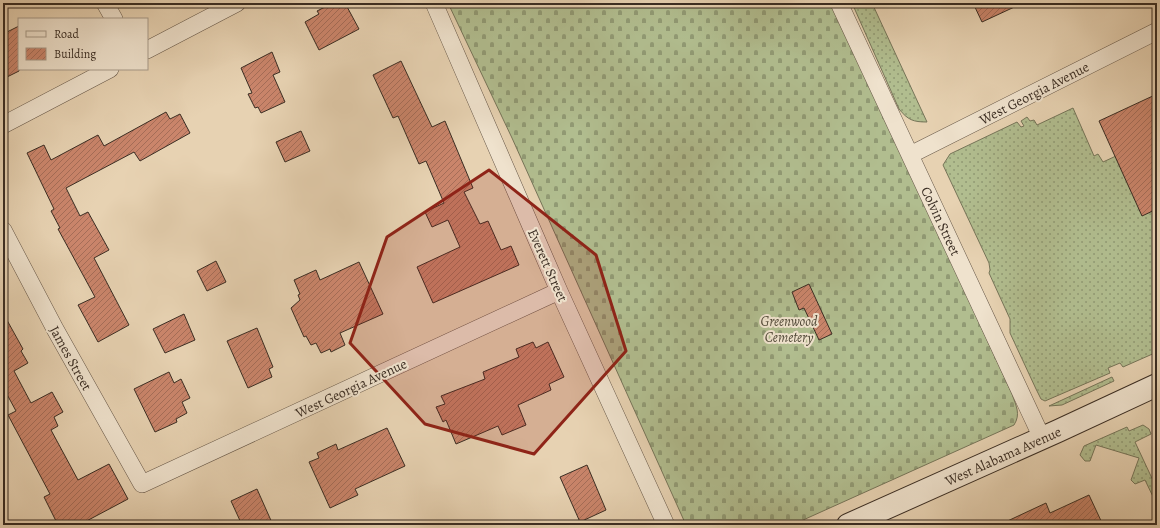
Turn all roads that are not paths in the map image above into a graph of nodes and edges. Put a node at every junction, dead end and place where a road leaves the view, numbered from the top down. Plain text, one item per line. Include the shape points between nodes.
1 (105, 3) edge
2 (237, 3) edge
3 (434, 3) edge
4 (840, 3) edge
5 (113, 18) edge
6 (1157, 31) edge
7 (148, 49) edge
8 (108, 70) edge
9 (3, 125) edge
10 (910, 155) junction
11 (3, 230) edge
12 (559, 291) junction
13 (1157, 385) edge
14 (1042, 438) junction
15 (142, 484) joint
16 (666, 525) edge
17 (848, 525) edge

1 - 5 street
2 - 7 street
3 - 12 street, Everett Street
4 - 10 street, Colvin Street
6 - 10 street, West Georgia Avenue
8 - 9 street
10 - 14 street, Colvin Street
11 - 15 street, James Street
12 - 15 street, West Georgia Avenue
12 - 16 street, Everett Street
13 - 14 main road, West Alabama Avenue
14 - 17 main road, West Alabama Avenue

